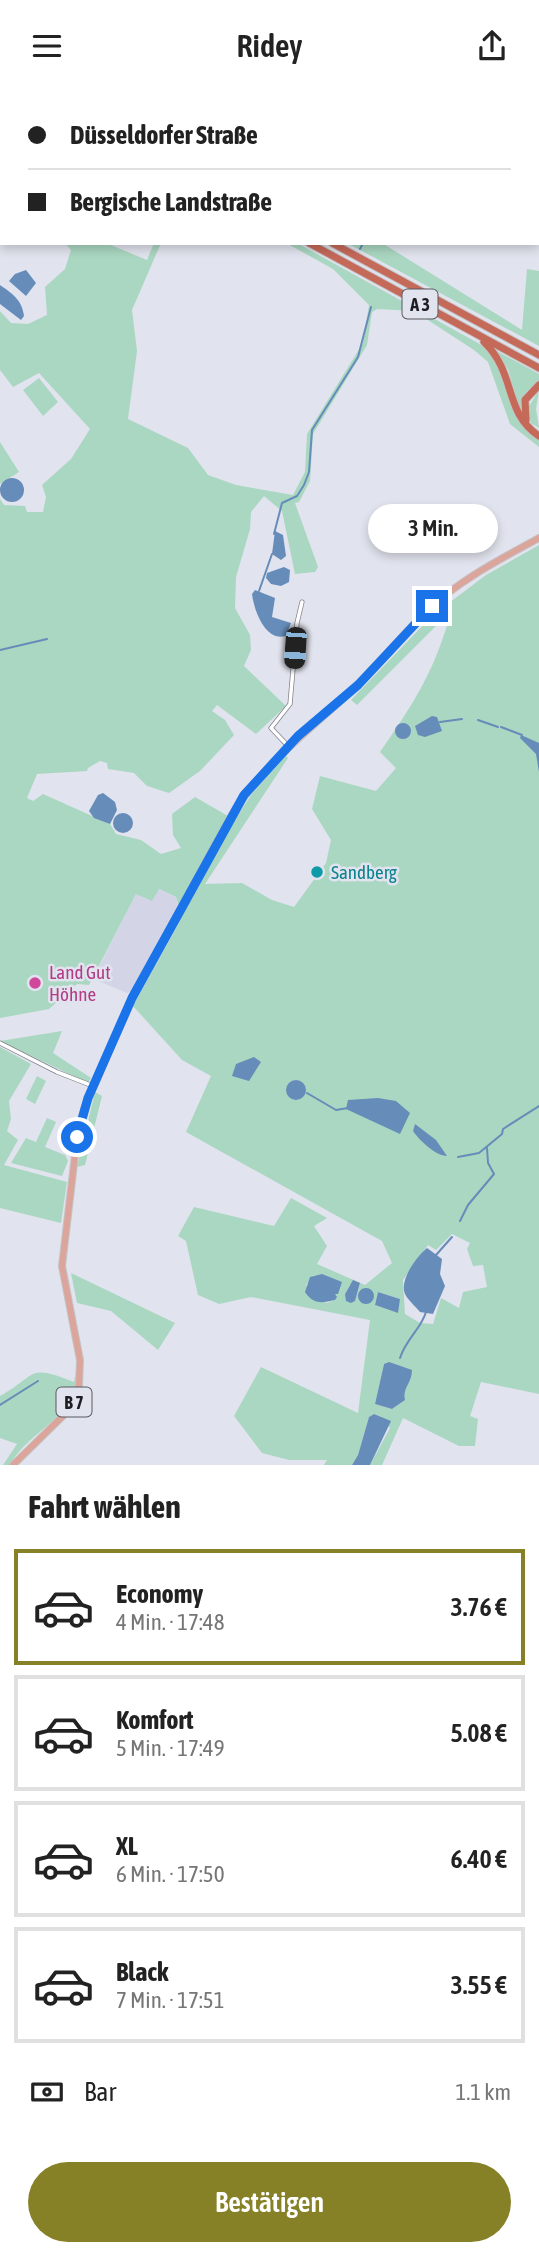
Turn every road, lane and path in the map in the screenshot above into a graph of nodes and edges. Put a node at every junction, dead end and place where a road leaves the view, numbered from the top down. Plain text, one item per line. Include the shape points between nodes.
1 (313, 245) edge
2 (336, 245) edge
3 (476, 334) junction
4 (500, 334) junction
5 (539, 349) edge
6 (539, 355) edge
7 (539, 368) edge
8 (539, 385) edge
9 (539, 434) edge
10 (539, 538) edge
11 (302, 602) dead end
12 (290, 747) junction
13 (0, 1043) edge
14 (93, 1086) junction
15 (13, 1465) edge

1 - 3 highway, A 3
2 - 4 highway, A 3
3 - 7 highway, A 3
3 - 9 highway via 506,370 515,408 527,428
4 - 5 highway
4 - 6 highway, A 3
8 - 9 highway via 527,396 524,409 527,421
10 - 12 main road, B 7 via 482,567 432,606 358,685
11 - 12 street via 290,704 271,728
12 - 14 main road, B 7 via 244,795 132,998
13 - 14 street
14 - 15 main road, B 7 via 79,1130 62,1259 79,1385 67,1412

